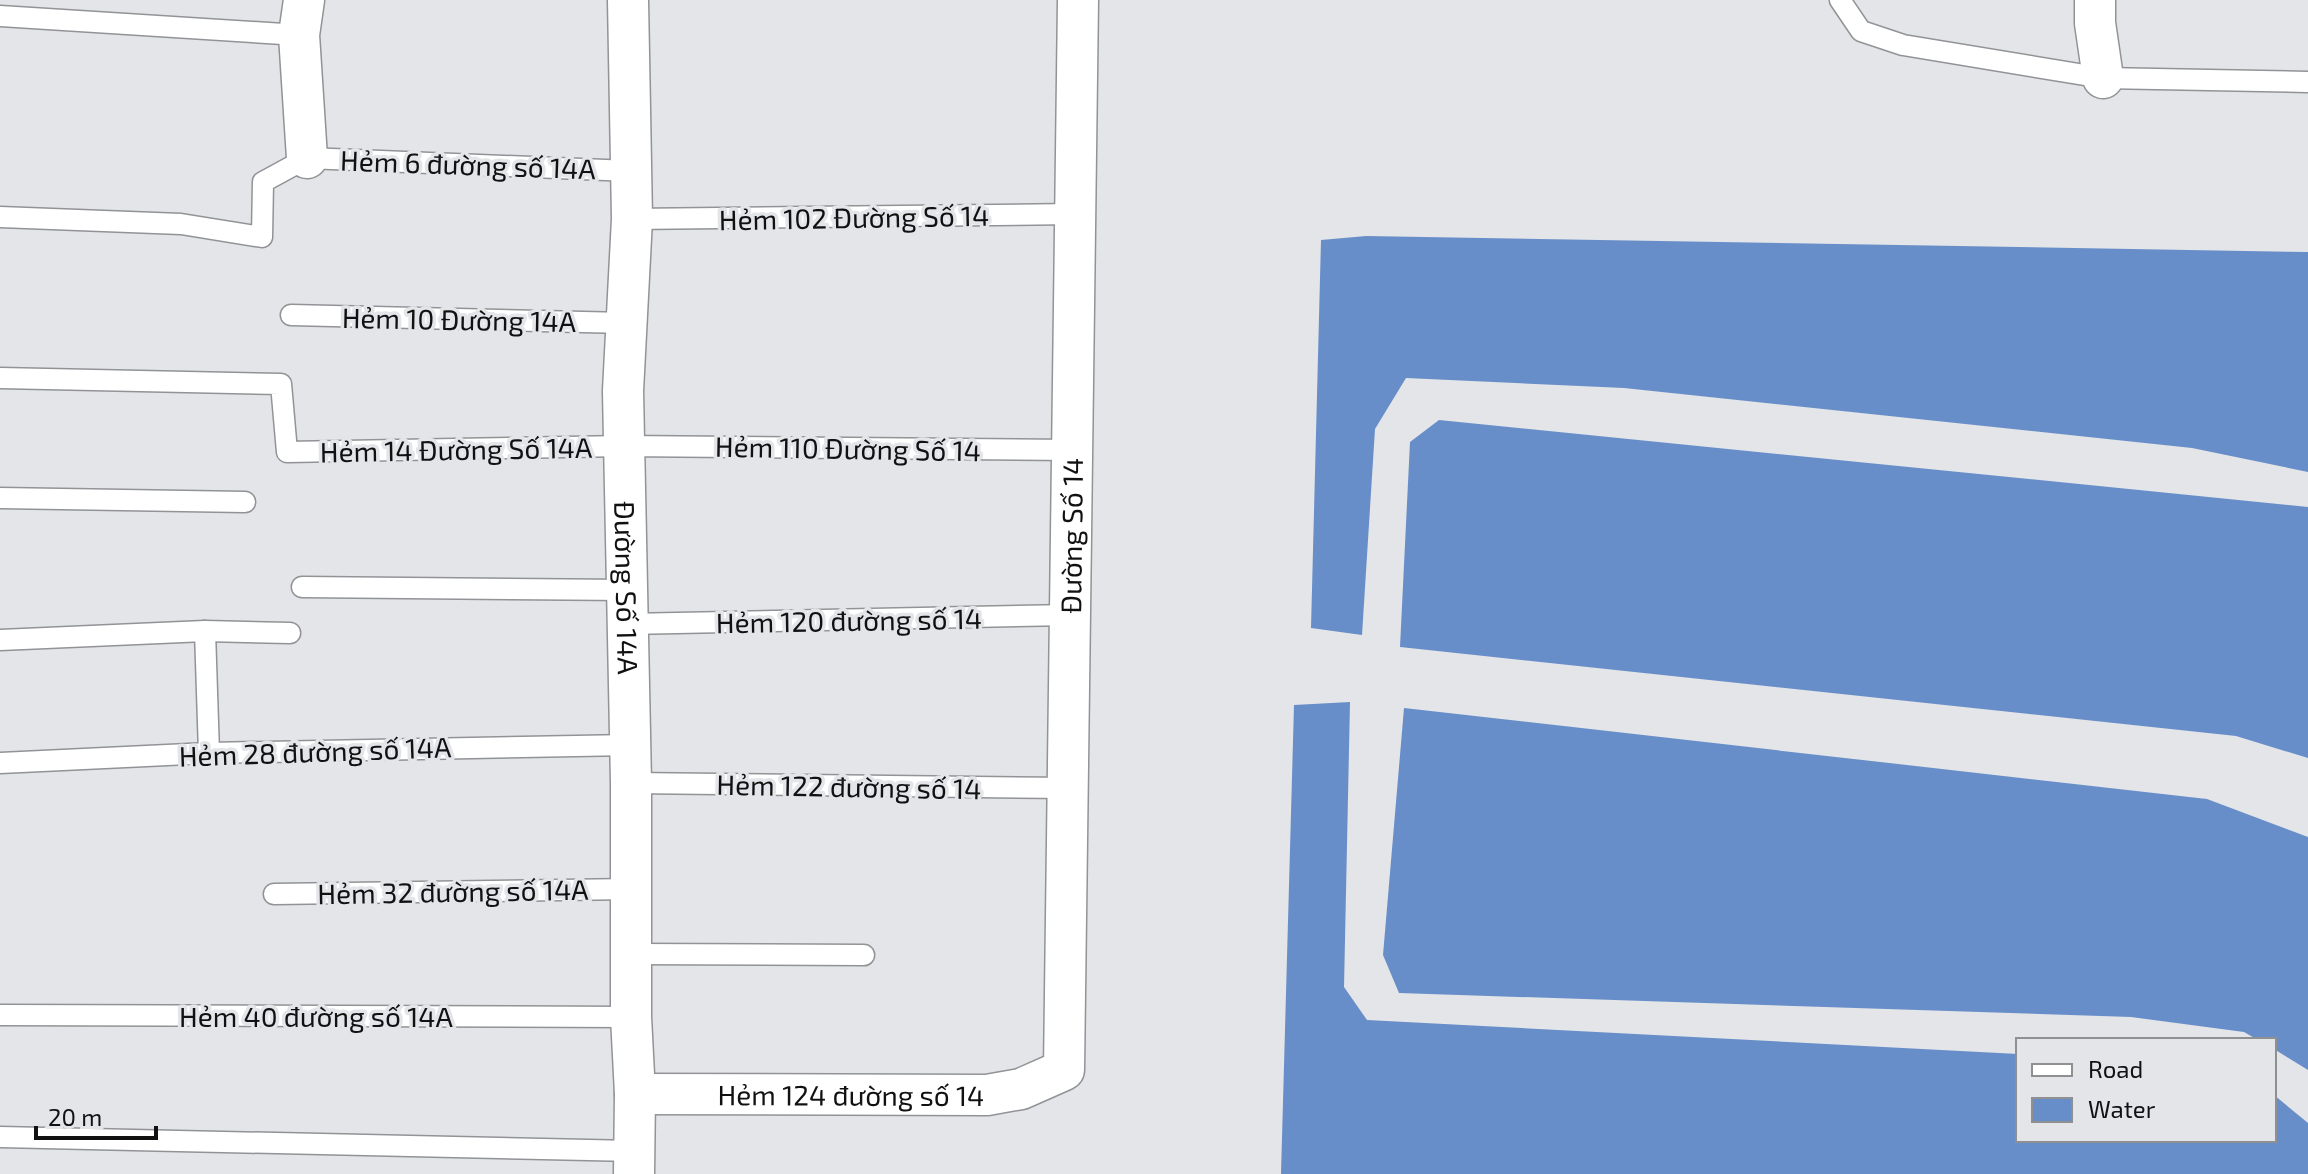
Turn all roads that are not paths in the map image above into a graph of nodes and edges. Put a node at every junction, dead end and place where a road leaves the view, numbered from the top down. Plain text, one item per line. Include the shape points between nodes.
1 (628, 0) edge
2 (1078, 0) edge
3 (1840, 0) edge
4 (2095, 0) edge
5 (0, 16) edge
6 (302, 18) edge
7 (2103, 78) junction
8 (2308, 82) edge
9 (307, 158) junction
10 (630, 171) junction
11 (1075, 214) junction
12 (0, 217) edge
13 (632, 219) junction
14 (291, 315) dead end
15 (626, 323) junction
16 (0, 378) edge
17 (624, 446) junction
18 (1072, 450) junction
19 (0, 498) edge
20 (245, 502) dead end
21 (302, 587) dead end
22 (627, 607) junction
23 (1070, 615) junction
24 (205, 631) junction
25 (290, 633) dead end
26 (0, 640) edge
27 (209, 753) junction
28 (0, 763) edge
29 (631, 764) junction
30 (1068, 788) junction
31 (632, 889) junction
32 (274, 894) dead end
33 (632, 954) junction
34 (864, 955) dead end
35 (0, 1015) edge
36 (631, 1017) junction
37 (1064, 1070) joint
38 (635, 1094) junction
39 (0, 1137) edge
40 (634, 1163) edge

1 - 10 street, Đường Số 14A
2 - 11 street, Đường Số 14
3 - 7 lane via 1861,31 1903,45
4 - 7 street
5 - 6 lane
6 - 9 street
7 - 8 lane
9 - 10 lane, Hẻm 6 đường số 14A
9 - 12 lane via 263,182 262,237 181,224
10 - 13 street, Đường Số 14A
11 - 13 lane, Hẻm 102 Đường Số 14
11 - 18 street, Đường Số 14
13 - 15 street, Đường Số 14A
14 - 15 lane, Hẻm 10 Đường 14A
15 - 17 street, Đường Số 14A
16 - 17 lane, Hẻm 14 Đường Số 14A via 281,384 287,452
17 - 18 lane, Hẻm 110 Đường Số 14
17 - 22 street, Đường Số 14A
18 - 23 street, Đường Số 14
19 - 20 lane
21 - 22 lane, Hẻm 120 đường số 14
22 - 23 lane, Hẻm 120 đường số 14
22 - 29 street, Đường Số 14A
23 - 30 street, Đường Số 14
24 - 25 lane
24 - 26 lane
24 - 27 lane
27 - 28 lane, Hẻm 28 đường số 14A
27 - 29 lane, Hẻm 28 đường số 14A
29 - 30 lane, Hẻm 122 đường số 14
29 - 31 street, Đường Số 14A
30 - 37 street, Đường Số 14
31 - 32 lane, Hẻm 32 đường số 14A
31 - 33 street, Đường Số 14A
33 - 34 lane
33 - 36 street, Đường Số 14A
35 - 36 lane, Hẻm 40 đường số 14A
36 - 38 street, Đường Số 14A
37 - 38 street, Hẻm 124 đường số 14 via 1021,1089 987,1095
38 - 40 street, Đường Số 14A
39 - 40 lane

